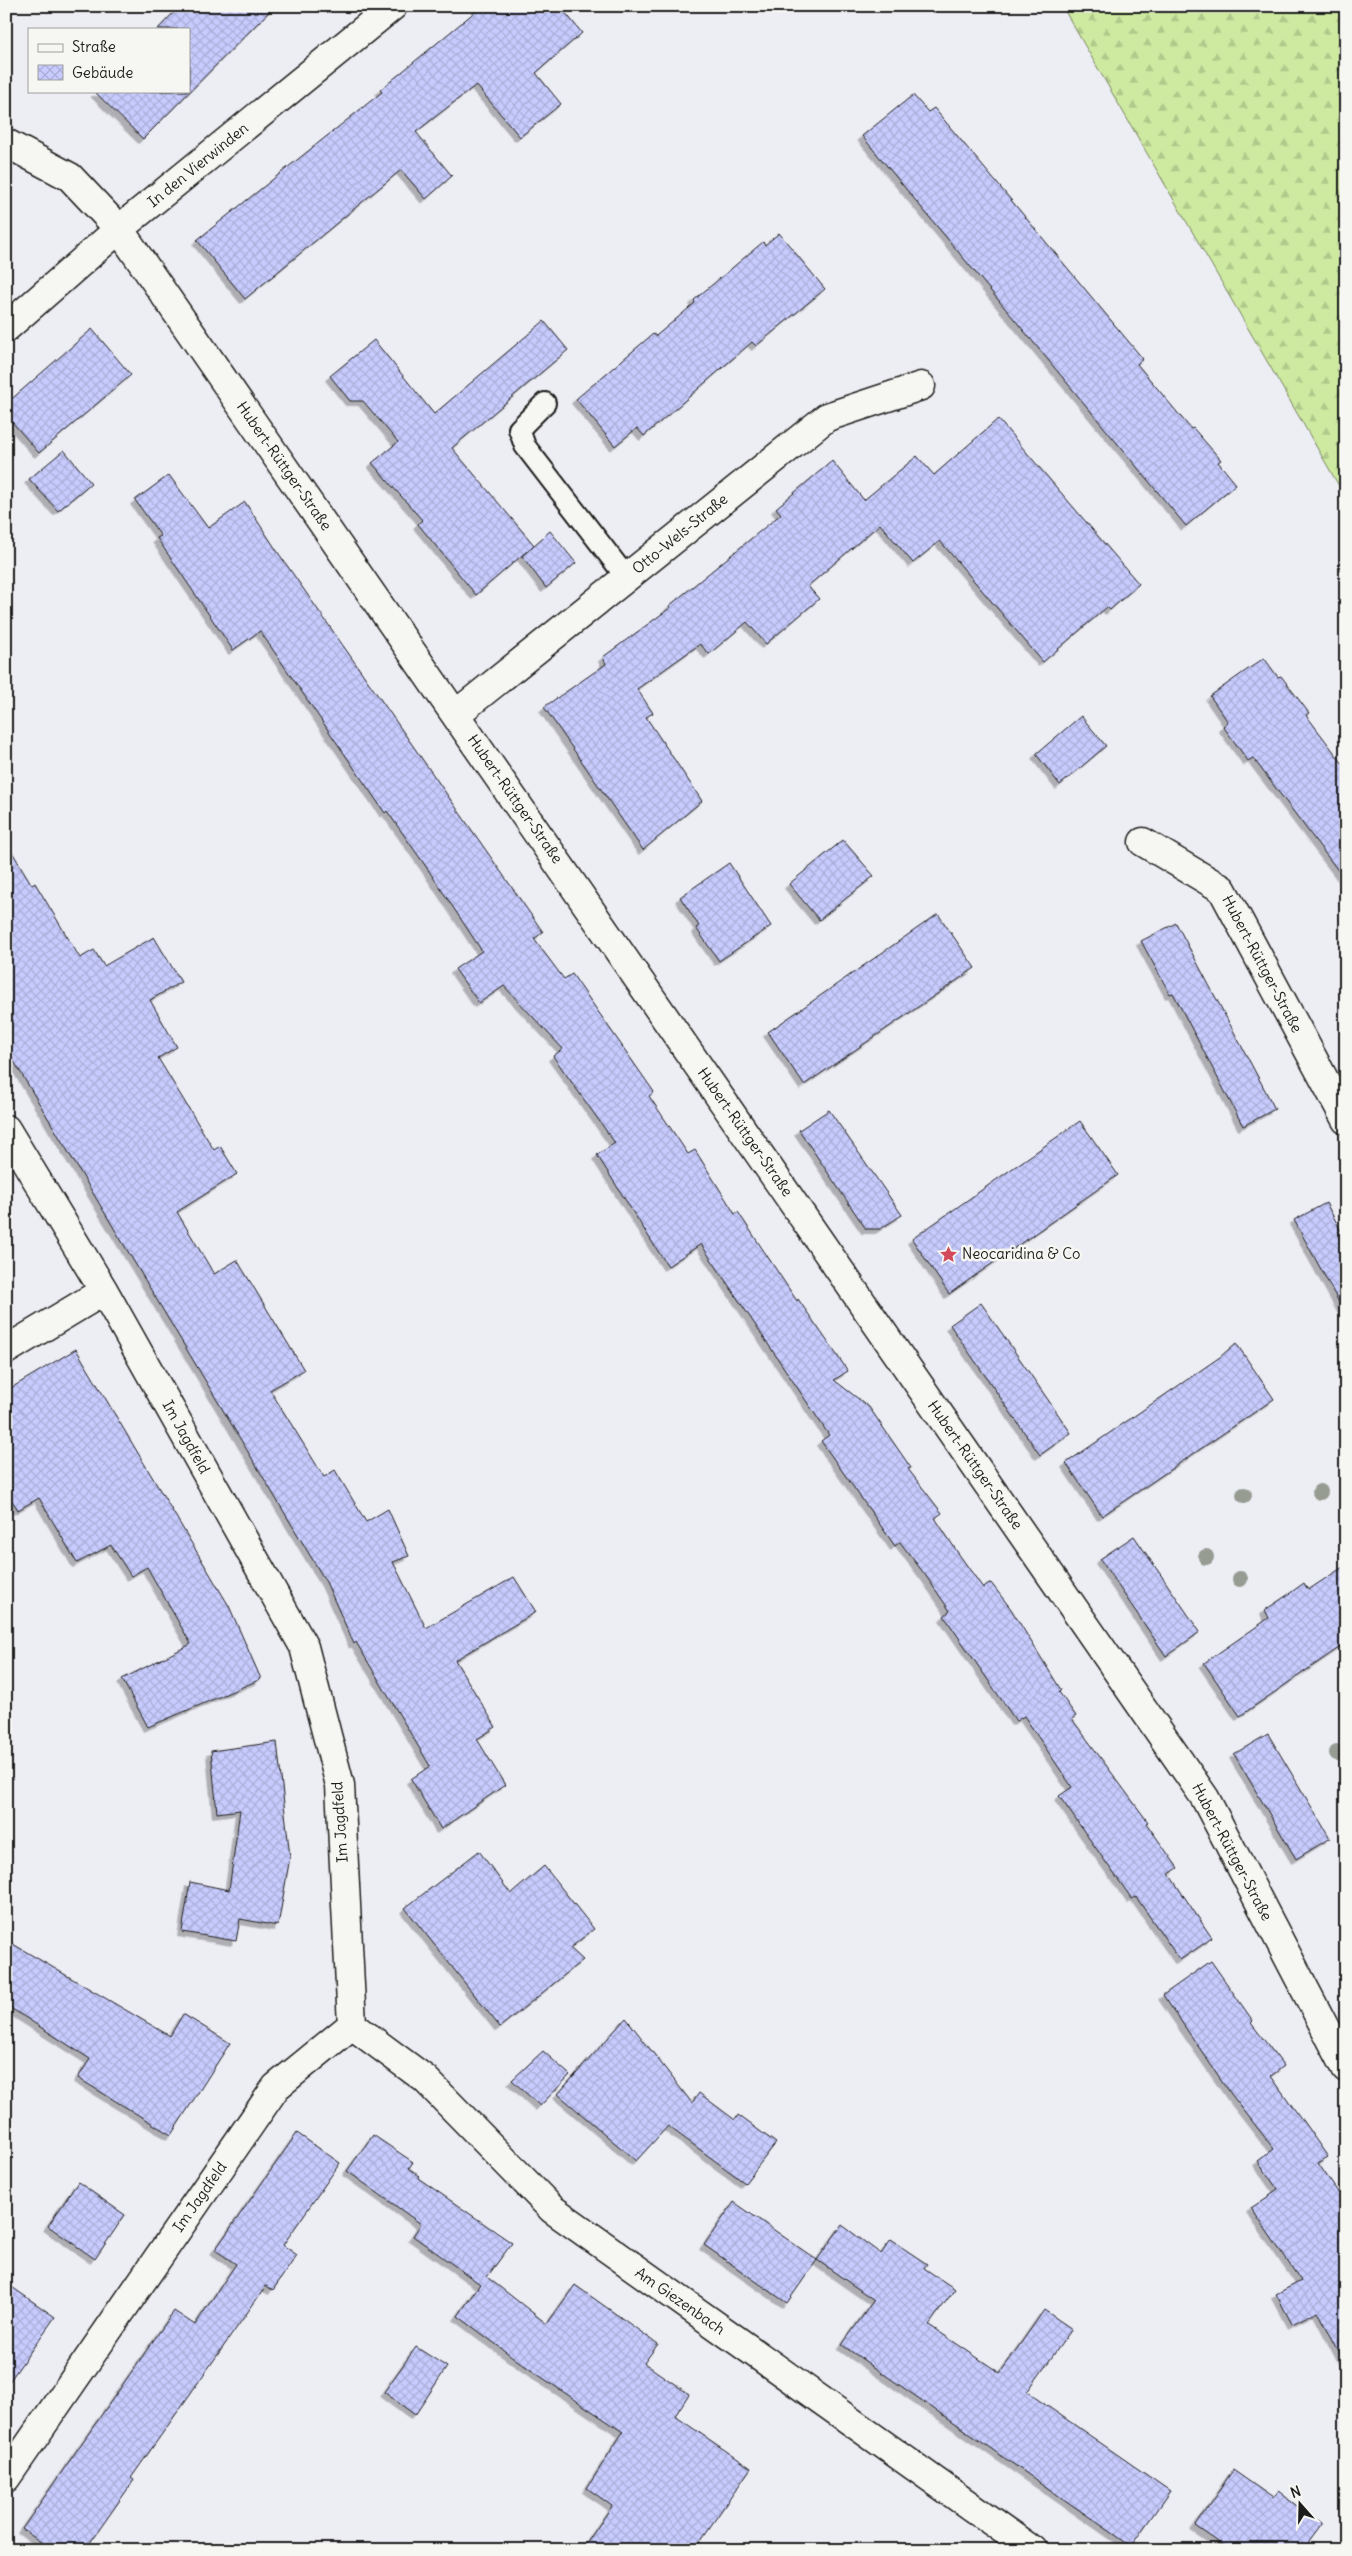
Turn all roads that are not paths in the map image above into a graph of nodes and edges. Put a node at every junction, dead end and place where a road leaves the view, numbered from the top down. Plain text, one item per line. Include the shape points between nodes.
1 (393, 6) edge
2 (6, 143) edge
3 (119, 229) junction
4 (6, 328) edge
5 (921, 386) dead end
6 (544, 402) dead end
7 (626, 577) junction
8 (456, 714) junction
9 (1143, 842) dead end
10 (1346, 1120) edge
11 (6, 1129) edge
12 (104, 1291) junction
13 (6, 1350) edge
14 (352, 2024) junction
15 (1343, 2058) edge
16 (6, 2478) edge
17 (1032, 2550) edge

1 - 3 street, In den Vierwinden
2 - 3 street, Hubert-Rüttger-Straße via 70,178
3 - 4 street, In den Vierwinden
3 - 8 street, Hubert-Rüttger-Straße
5 - 7 street, Otto-Wels-Straße via 827,417
6 - 7 lane via 519,429 525,446
7 - 8 street, Otto-Wels-Straße
8 - 15 street, Hubert-Rüttger-Straße via 1205,1798
9 - 10 street, Hubert-Rüttger-Straße via 1222,889
11 - 12 street, Im Jagdfeld
12 - 13 street
12 - 14 street, Im Jagdfeld via 304,1646 340,1785
14 - 16 street, Im Jagdfeld via 276,2087
14 - 17 street, Am Giezenbach via 425,2079 552,2209

